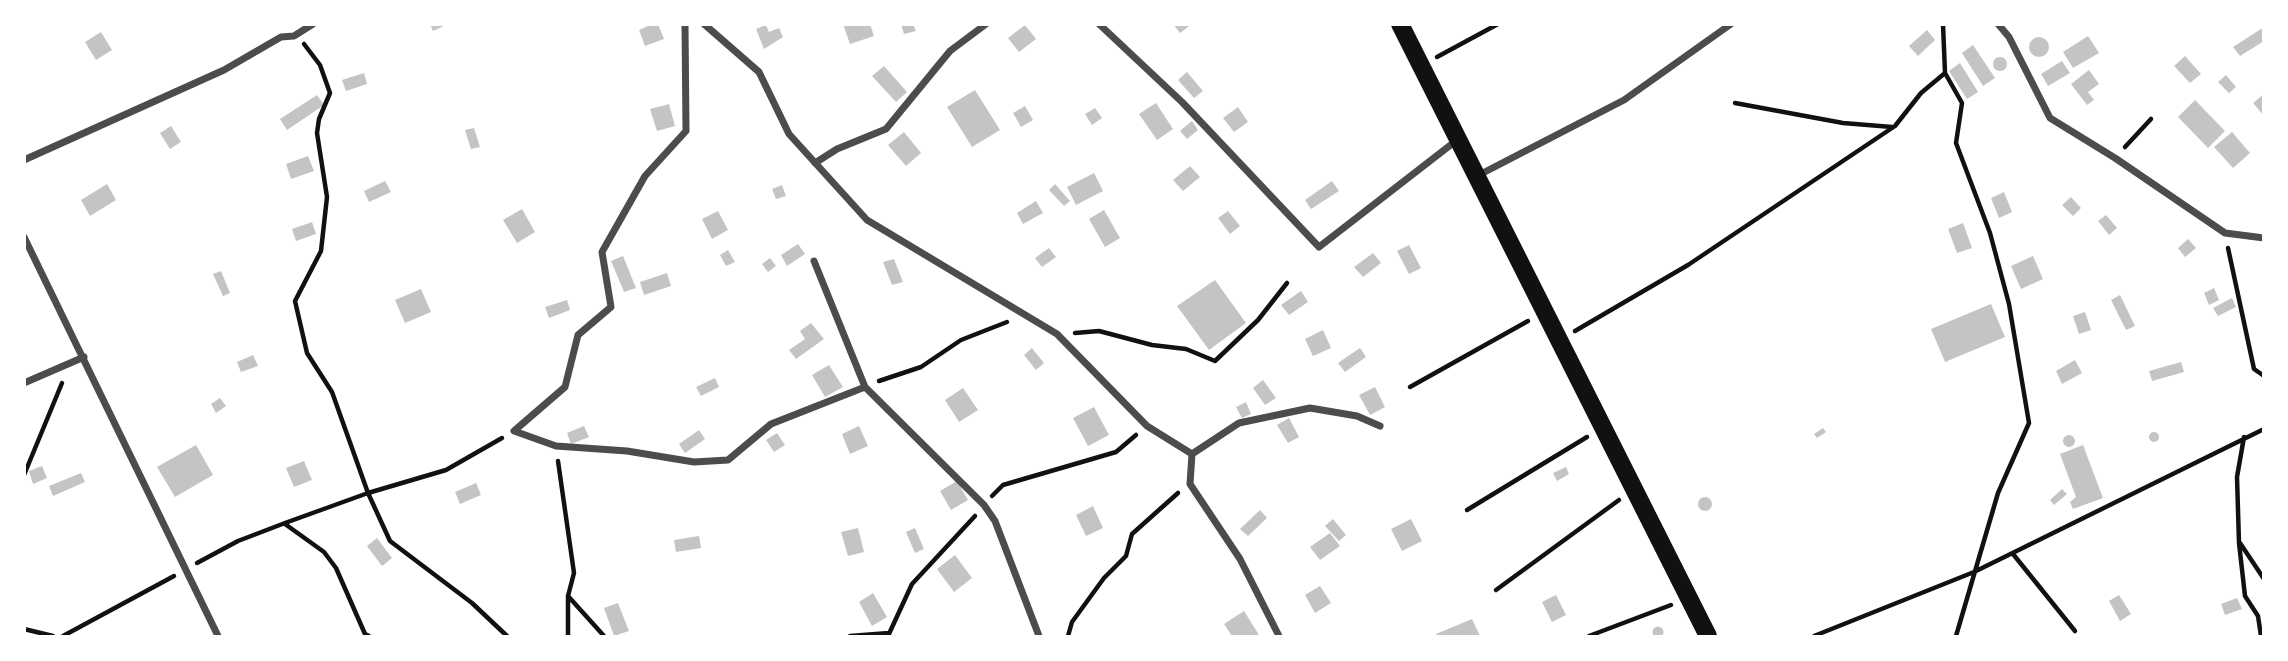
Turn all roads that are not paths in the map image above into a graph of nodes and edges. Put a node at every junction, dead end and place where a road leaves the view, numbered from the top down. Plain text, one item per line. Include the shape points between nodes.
1 (313, 24) edge
2 (685, 24) edge
3 (704, 24) edge
4 (986, 24) edge
5 (1099, 24) edge
6 (1400, 24) edge
7 (1731, 24) edge
8 (1998, 24) edge
9 (1458, 140) junction
10 (24, 160) edge
11 (815, 163) junction
12 (1477, 176) junction
13 (24, 237) edge
14 (2263, 238) edge
15 (814, 261) dead end
16 (84, 357) junction
17 (24, 383) edge
18 (864, 387) junction
19 (1380, 426) dead end
20 (1192, 454) junction
21 (218, 636) edge
22 (1038, 636) edge
23 (1279, 636) edge
24 (1708, 636) edge

1 - 10 street via 224,70
2 - 18 street via 686,131 645,176 602,252 611,306 578,335 565,387 514,431 556,446 694,462 728,460 771,424
3 - 11 street via 759,72 789,134
4 - 11 street via 950,51 886,129
5 - 9 street via 1182,102 1319,247
6 - 9 highway
7 - 12 street via 1625,100
8 - 14 street via 2050,118 2225,233
9 - 12 highway
11 - 20 street via 867,220 1057,334 1147,426
12 - 24 highway
13 - 16 street
15 - 18 street
16 - 17 street
16 - 21 street
18 - 22 street via 984,505 995,521
19 - 20 street via 1357,416 1310,408 1239,423
20 - 23 street via 1190,484 1240,559

